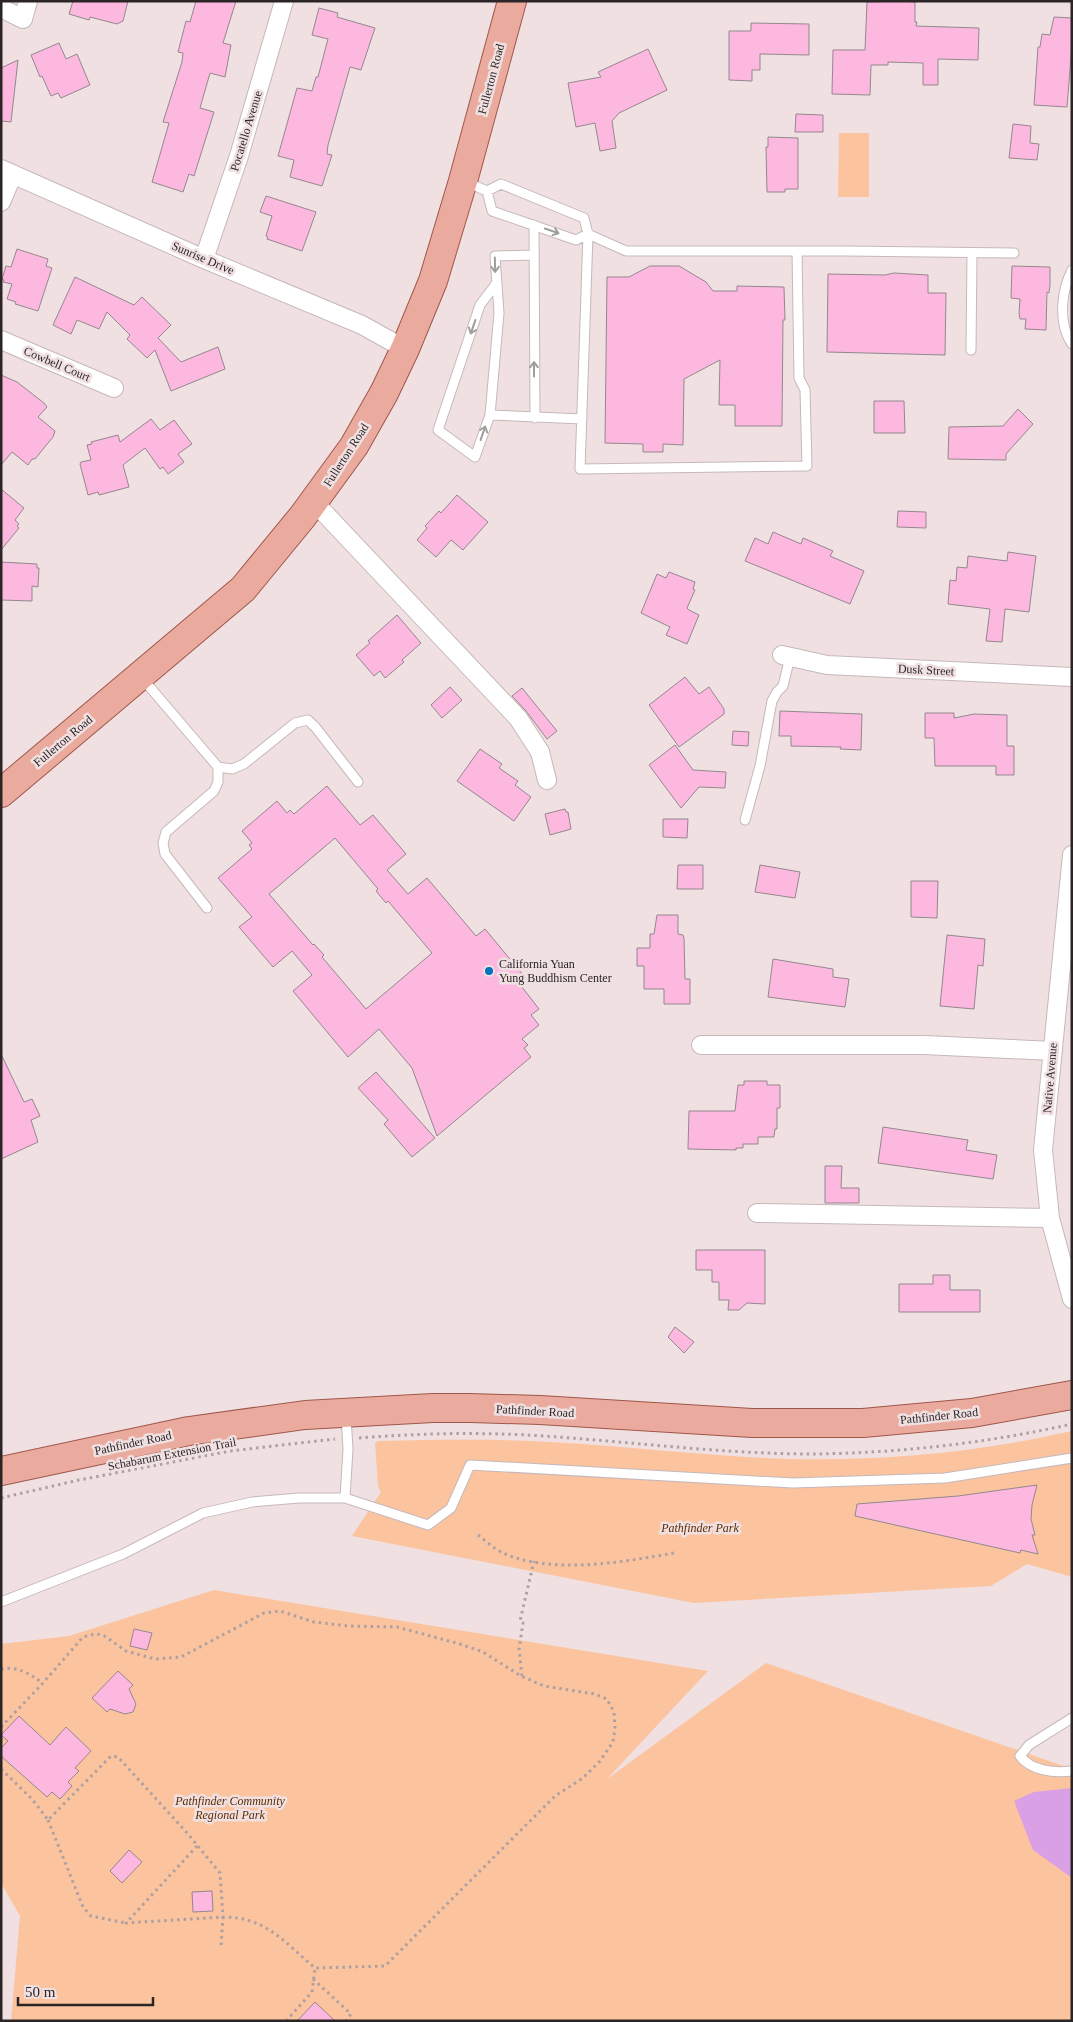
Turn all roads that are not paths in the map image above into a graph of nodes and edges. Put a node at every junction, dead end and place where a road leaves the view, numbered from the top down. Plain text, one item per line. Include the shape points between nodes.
1 (28, 1) edge
2 (284, 1) edge
3 (512, 1) edge
4 (1, 8) edge
5 (7, 171) edge
6 (475, 186) junction
7 (1, 202) edge
8 (534, 225) junction
9 (588, 234) junction
10 (797, 251) junction
11 (972, 253) junction
12 (1014, 253) dead end
13 (534, 255) junction
14 (204, 259) junction
15 (1072, 270) edge
16 (496, 284) junction
17 (1, 340) edge
18 (1072, 344) edge
19 (405, 349) junction
20 (971, 350) dead end
21 (114, 388) dead end
22 (490, 415) junction
23 (534, 418) junction
24 (582, 419) junction
25 (314, 502) junction
26 (786, 656) joint
27 (140, 676) junction
28 (1072, 677) edge
29 (218, 767) junction
30 (547, 780) dead end
31 (358, 782) dead end
32 (1, 793) edge
33 (745, 820) dead end
34 (1072, 855) edge
35 (207, 908) dead end
36 (701, 1046) dead end
37 (1053, 1051) junction
38 (757, 1212) dead end
39 (1050, 1218) junction
40 (1072, 1299) edge
41 (1072, 1395) edge
42 (346, 1426) junction
43 (1072, 1458) edge
44 (1, 1471) edge
45 (345, 1498) junction
46 (1, 1602) edge
47 (1072, 1718) edge
48 (1072, 1771) edge

1 - 4 street via 23,19
2 - 14 street, Pocatello Avenue via 239,156
3 - 6 main road, Fullerton Road
5 - 7 street
5 - 14 street, Sunrise Drive
6 - 8 lane via 492,211
6 - 9 lane via 501,184 584,218
6 - 19 main road, Fullerton Road
8 -> 9 lane via 576,240
8 - 13 lane
9 - 10 lane via 626,251
9 - 24 lane
10 - 11 lane
10 - 24 lane via 799,378 805,390 807,466 580,469
11 - 12 lane
11 - 20 lane
13 -> 16 lane via 495,256
23 -> 13 lane
14 - 19 street, Sunrise Drive via 362,325
15 - 18 lane via 1064,293 1063,317 1066,335
16 - 22 lane via 499,313
16 -> 22 lane via 480,305 438,430 475,457
17 - 21 street, Cowbell Court
19 - 25 main road, Fullerton Road via 354,446
22 - 23 lane
23 - 24 lane
25 - 27 main road, Fullerton Road via 242,589
25 - 30 street via 518,718 540,752
26 - 28 street, Dusk Street via 827,665
26 - 33 lane via 784,686 772,701 760,766
27 - 29 lane
27 - 32 main road, Fullerton Road
29 - 31 lane via 232,769 244,764 296,723 308,720
29 - 35 lane via 214,791 166,832 163,843 165,854
34 - 37 street, Native Avenue
36 - 37 street via 924,1045
37 - 39 street, Native Avenue via 1043,1150
38 - 39 street
39 - 40 street, Native Avenue
41 - 42 main road, Pathfinder Road via 972,1413 862,1423 752,1423 433,1408
42 - 44 main road, Pathfinder Road via 305,1415 224,1425
42 - 45 lane
43 - 45 lane via 945,1478 793,1483 470,1465 451,1508 428,1525
45 - 46 lane via 252,1502 203,1513 123,1554
47 - 48 lane via 1029,1745 1020,1756 1026,1764 1056,1773

